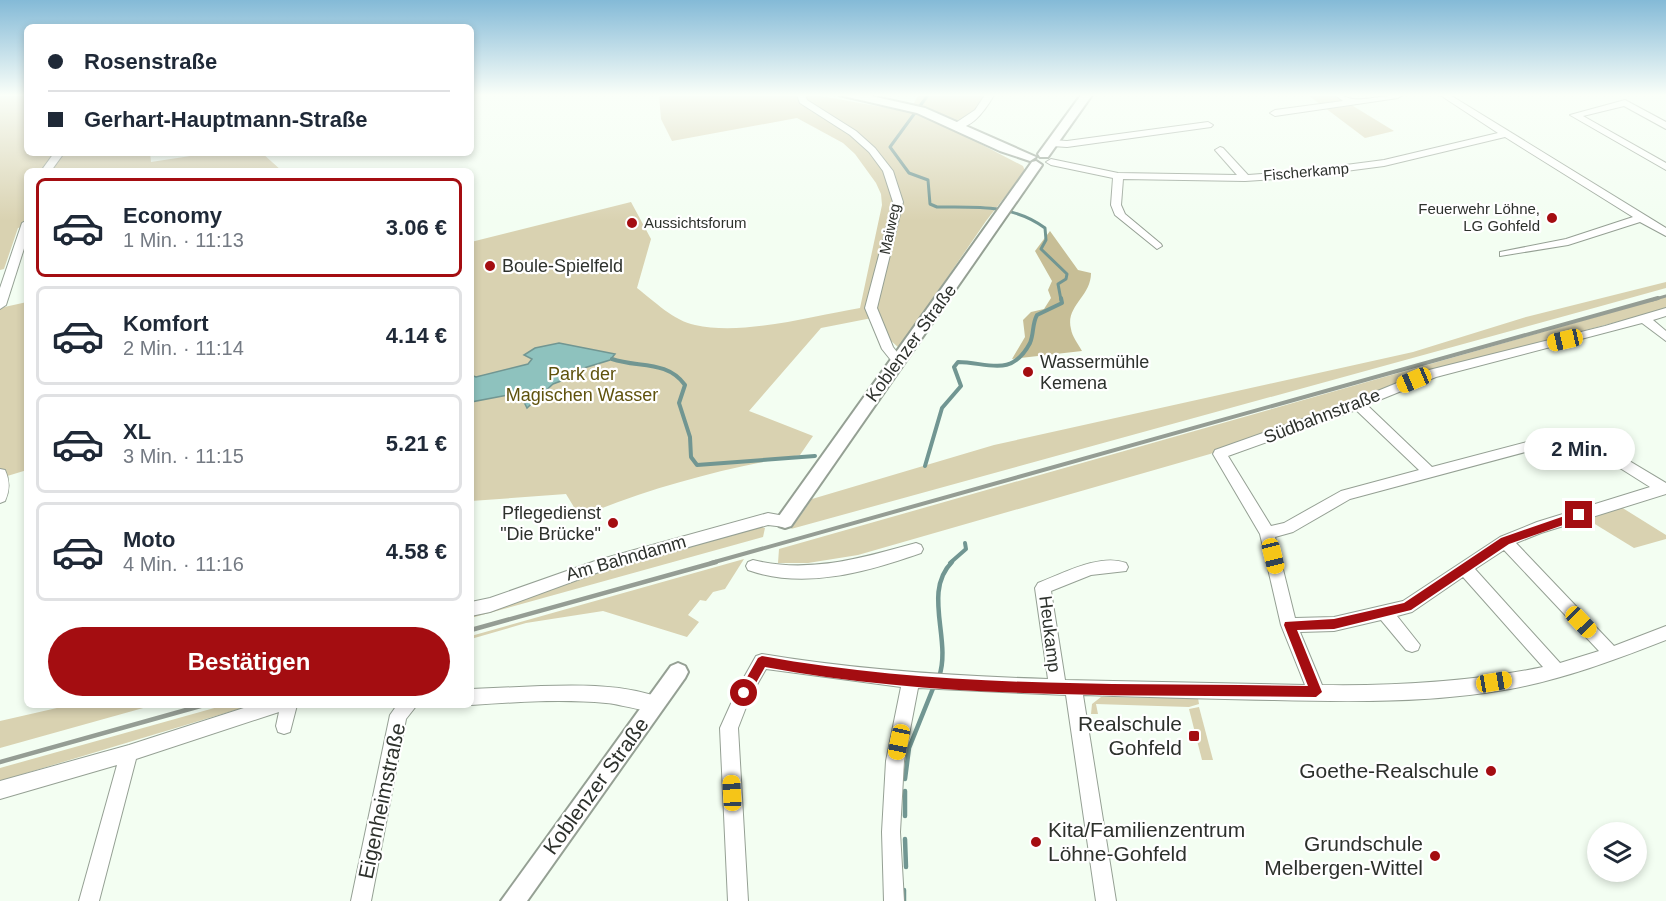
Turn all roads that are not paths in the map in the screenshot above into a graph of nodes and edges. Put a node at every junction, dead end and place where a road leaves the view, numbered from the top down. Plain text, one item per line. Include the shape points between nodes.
1 (856, 137) edge
2 (980, 137) edge
3 (1056, 137) edge
4 (1119, 137) edge
5 (1492, 137) edge
6 (1511, 137) edge
7 (1614, 137) edge
8 (1052, 143) junction
9 (1220, 150) dead end
10 (1040, 160) junction
11 (1666, 167) edge
12 (1118, 176) junction
13 (1245, 178) junction
14 (1641, 218) junction
15 (24, 229) edge
16 (1666, 232) edge
17 (1157, 246) dead end
18 (1504, 254) dead end
19 (6, 271) edge
20 (0, 305) edge
21 (1666, 312) edge
22 (1645, 319) junction
23 (1666, 337) edge
24 (898, 361) junction
25 (1358, 404) junction
26 (1429, 472) junction
27 (1, 477) edge
28 (1665, 489) edge
29 (0, 497) edge
30 (785, 521) joint
31 (1267, 533) junction
32 (1505, 541) junction
33 (916, 549) dead end
34 (753, 566) dead end
35 (1121, 567) dead end
36 (1466, 570) junction
37 (474, 608) edge
38 (1385, 614) junction
39 (1289, 625) junction
40 (1666, 633) edge
41 (1412, 645) dead end
42 (1612, 654) junction
43 (1557, 671) junction
44 (678, 672) dead end
45 (920, 681) junction
46 (1065, 688) junction
47 (1316, 692) junction
48 (474, 696) edge
49 (655, 704) junction
50 (268, 708) edge
51 (288, 708) edge
52 (406, 708) edge
53 (284, 726) dead end
54 (129, 753) junction
55 (0, 790) edge
56 (89, 901) edge
57 (361, 901) edge
58 (513, 901) edge
59 (738, 901) edge
60 (894, 901) edge
61 (1106, 901) edge

1 - 24 street, Maiweg via 888,171 898,202 871,308 888,349
2 - 10 street
3 - 8 street, Koblenzer Straße
4 - 8 street
5 - 13 street, Fischerkamp via 1353,168
6 - 14 street
7 - 11 street
8 - 10 street, Koblenzer Straße
9 - 13 street, Fischerkamp
10 - 12 street, Fischerkamp
10 - 24 street, Koblenzer Straße
12 - 13 street, Fischerkamp
12 - 17 street via 1116,205 1120,215
14 - 16 street
14 - 18 street via 1568,242
15 - 19 street
19 - 20 street
21 - 22 street, Südbahnstraße
22 - 23 street
22 - 25 street, Südbahnstraße via 1433,373
24 - 30 street, Koblenzer Straße
25 - 26 street
25 - 31 street, Südbahnstraße via 1220,454
26 - 28 street via 1576,434
26 - 31 street via 1346,495 1288,528
27 - 29 street
28 - 32 street
30 - 37 street, Am Bahndamm via 768,519 628,557
31 - 39 street
32 - 36 street
32 - 42 street
33 - 34 street via 827,570 790,573
35 - 46 street, Heukamp via 1090,569 1042,588
36 - 38 street via 1407,607
36 - 43 street
38 - 39 street via 1334,624
38 - 41 street
39 - 47 street
40 - 42 street
42 - 43 street
43 - 47 street via 1427,689
44 - 49 street, Koblenzer Straße
45 - 46 street
45 - 59 street via 819,672 762,661 729,728
45 - 60 street via 895,761 891,832
46 - 47 street
46 - 61 street
48 - 49 street via 572,692 624,695
49 - 58 street, Koblenzer Straße
50 - 54 street
51 - 53 street
52 - 57 street, Eigenheimstraße via 398,715
54 - 55 street
54 - 56 street

